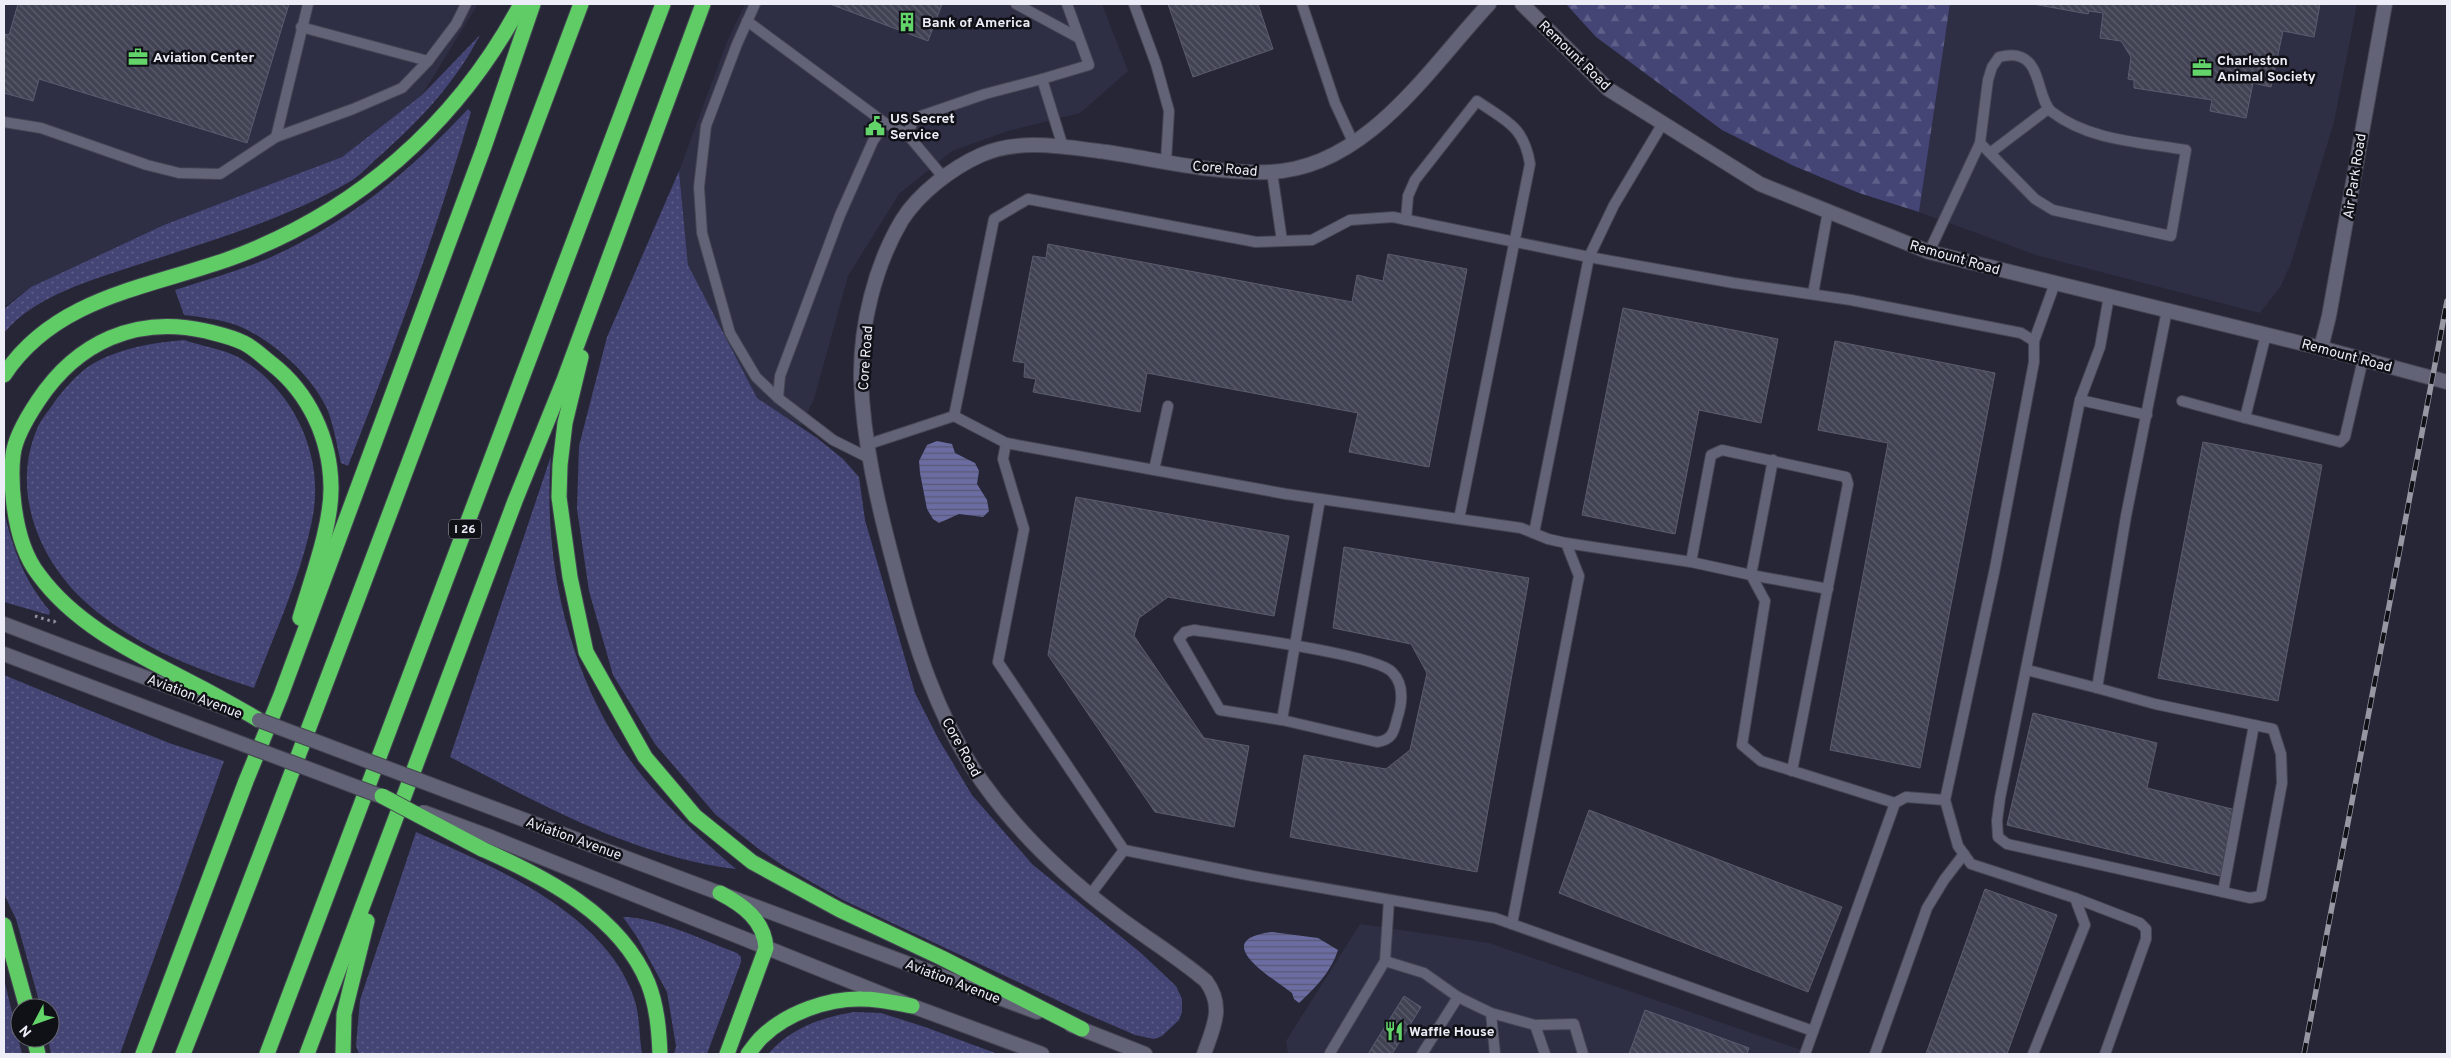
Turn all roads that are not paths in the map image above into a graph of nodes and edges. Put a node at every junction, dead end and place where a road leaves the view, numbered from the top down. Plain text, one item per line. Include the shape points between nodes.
1 (308, 4) edge
2 (466, 4) edge
3 (522, 4) edge
4 (533, 4) edge
5 (581, 4) edge
6 (663, 4) edge
7 (703, 4) edge
8 (710, 4) edge
9 (755, 4) edge
10 (1016, 4) edge
11 (1067, 4) edge
12 (1134, 4) edge
13 (1302, 4) edge
14 (1488, 4) edge
15 (1522, 4) edge
16 (2385, 4) edge
17 (747, 21) junction
18 (301, 27) junction
19 (1079, 38) junction
20 (428, 61) junction
21 (1042, 79) junction
22 (674, 82) junction
23 (2048, 109) junction
24 (4, 122) edge
25 (885, 123) junction
26 (1663, 123) junction
27 (906, 134) junction
28 (276, 138) junction
29 (1980, 143) junction
30 (1354, 144) junction
31 (1063, 147) junction
32 (1990, 153) junction
33 (1166, 161) junction
34 (1272, 172) junction
35 (944, 178) junction
36 (1828, 211) junction
37 (1406, 220) junction
38 (1282, 241) junction
39 (1513, 242) junction
40 (612, 247) junction
41 (1929, 252) junction
42 (1589, 257) junction
43 (2055, 283) junction
44 (1813, 294) junction
45 (2109, 296) junction
46 (2167, 310) junction
47 (2266, 334) junction
48 (2034, 341) junction
49 (2321, 348) junction
50 (2363, 359) junction
51 (4, 375) edge
52 (2447, 382) edge
53 (778, 398) junction
54 (2080, 400) junction
55 (2182, 401) dead end
56 (1168, 406) dead end
57 (2147, 415) junction
58 (954, 416) junction
59 (2245, 418) junction
60 (1006, 443) junction
61 (868, 444) junction
62 (871, 459) junction
63 (1773, 460) junction
64 (1154, 470) junction
65 (1320, 499) junction
66 (1459, 519) junction
67 (1534, 533) junction
68 (1566, 543) junction
69 (1691, 562) junction
70 (1751, 574) junction
71 (1828, 589) junction
72 (4, 624) edge
73 (1294, 646) junction
74 (4, 654) edge
75 (2027, 670) junction
76 (189, 688) junction
77 (2097, 688) junction
78 (281, 696) junction
79 (260, 720) joint
80 (1282, 720) junction
81 (2254, 725) junction
82 (1792, 771) junction
83 (382, 796) joint
84 (1945, 800) junction
85 (1895, 803) junction
86 (391, 832) junction
87 (485, 842) junction
88 (1124, 850) junction
89 (1964, 854) junction
90 (2223, 892) junction
91 (720, 893) junction
92 (1090, 895) junction
93 (2075, 898) junction
94 (1389, 900) junction
95 (1512, 924) junction
96 (4, 925) edge
97 (766, 948) junction
98 (1385, 961) junction
99 (1458, 997) junction
100 (24, 998) edge
101 (912, 1006) junction
102 (1491, 1013) junction
103 (1535, 1025) junction
104 (1082, 1030) junction
105 (1813, 1031) junction
106 (1330, 1053) edge
107 (143, 1054) edge
108 (183, 1054) edge
109 (267, 1054) edge
110 (308, 1054) edge
111 (342, 1054) edge
112 (660, 1054) edge
113 (727, 1054) edge
114 (748, 1054) edge
115 (1042, 1054) edge
116 (1145, 1054) edge
117 (1204, 1054) edge
118 (1422, 1054) edge
119 (1495, 1054) edge
120 (1545, 1054) edge
121 (1583, 1054) edge
122 (1804, 1054) edge
123 (1875, 1054) edge
124 (2033, 1054) edge
125 (2105, 1054) edge

1 - 18 lane
2 - 20 lane via 456,24
3 - 51 highway via 487,61 455,104 399,161 366,187 302,227 258,247 130,289 81,309 30,342
4 - 78 highway via 484,147
5 - 108 highway via 290,782
6 - 109 highway, I 26
7 - 22 highway
8 - 22 highway
9 - 17 lane
10 - 19 lane
11 - 19 lane
12 - 33 lane via 1169,111
13 - 30 lane via 1335,103
14 - 30 street, Core Road via 1383,122
15 - 26 street, Remount Road via 1608,89
16 - 49 street, Air Park Road
17 - 25 lane
17 - 53 lane via 706,126 699,187 702,233 730,333 756,377
18 - 20 lane
18 - 28 lane
19 - 21 lane via 1089,64
20 - 28 lane via 402,88
21 - 27 lane via 915,118
21 - 31 lane
22 - 40 highway
23 - 29 lane via 2040,82 2028,62 2010,54 1999,57 1988,80
23 - 32 lane
23 - 32 lane via 2082,131 2186,150 2171,236 2053,210 2035,199
24 - 28 lane via 41,128 179,173 220,174
25 - 27 lane
25 - 53 lane via 873,141 840,215 780,376
26 - 36 street, Remount Road via 1760,184
26 - 42 lane via 1614,205
27 - 35 lane
29 - 32 lane
29 - 41 lane
30 - 34 street, Core Road via 1322,160
31 - 33 street, Core Road
31 - 35 street, Core Road via 1041,145 1001,149 981,155
33 - 34 street, Core Road via 1212,169
34 - 38 lane
35 - 61 street, Core Road via 904,217 875,284 865,331 861,376
36 - 41 street, Remount Road
36 - 44 lane
37 - 38 lane via 1393,217 1350,220 1312,240
37 - 39 lane
37 - 39 lane via 1408,196 1415,180 1477,101 1516,128 1527,147 1530,164
38 - 58 lane via 1256,242 1028,199 994,219
39 - 42 lane
39 - 66 lane
40 - 86 highway
40 - 104 highway via 566,423 559,497 570,577 586,652 645,758 695,816 752,862 840,910
41 - 43 street, Remount Road
42 - 44 lane
42 - 67 lane
43 - 45 street, Remount Road
43 - 48 lane
44 - 48 lane via 2021,333
45 - 46 street, Remount Road
45 - 54 lane via 2100,346
46 - 47 street, Remount Road
46 - 57 lane
47 - 49 street, Remount Road
47 - 59 lane
48 - 84 lane via 2034,362 1995,568
49 - 50 street, Remount Road
50 - 52 street, Remount Road
50 - 59 lane via 2345,437 2340,442
53 - 62 lane via 833,440
54 - 57 lane
54 - 75 lane
55 - 59 lane
56 - 64 lane
57 - 77 lane via 2120,544
58 - 60 lane
58 - 61 lane
60 - 64 lane
60 - 88 lane via 1003,459 1024,529 998,662
61 - 62 street, Core Road
62 - 92 street, Core Road via 903,602 940,707 981,781 1012,820 1064,874
63 - 69 lane via 1722,450 1711,455
63 - 70 lane
63 - 71 lane via 1846,476 1848,484
64 - 65 lane
65 - 66 lane
65 - 73 lane
66 - 67 lane via 1521,528
67 - 68 lane
68 - 69 lane
68 - 95 lane via 1579,576
69 - 70 lane
70 - 71 lane
70 - 82 lane via 1765,601 1742,745 1761,761
71 - 82 lane
72 - 76 street, Aviation Avenue
73 - 80 lane
73 - 80 lane via 1194,630 1185,632 1179,639 1220,710
73 - 80 lane via 1380,664 1393,672 1401,688 1401,706 1393,735 1377,742
74 - 83 street, Aviation Avenue, bridge
75 - 77 lane
75 - 90 lane via 2000,798 1998,837 2007,844
76 - 78 highway via 112,640 49,588 37,574 17,526 12,492 13,453 28,417 48,385 70,360 99,342 128,331 159,326 189,327 244,343 297,388 313,411 324,442 331,488 327,517 291,646
76 - 79 highway
77 - 81 lane
78 - 107 highway
79 - 91 street, Aviation Avenue, bridge
81 - 90 lane
81 - 90 lane via 2273,729 2281,754 2282,783 2261,896 2250,898
82 - 85 lane
83 - 87 highway, bridge
84 - 85 lane via 1906,797
84 - 89 lane via 1958,846
85 - 105 lane
86 - 110 highway
86 - 111 highway via 350,983
87 - 97 street, Aviation Avenue
87 - 112 highway via 583,906 626,946 639,964 654,1001
88 - 92 lane
88 - 94 lane
89 - 93 lane via 1971,864
89 - 123 lane via 1927,908
91 - 97 highway via 736,901 758,922 765,934
91 - 104 street, Aviation Avenue
92 - 117 street, Core Road via 1193,970 1212,989 1216,999 1214,1026
93 - 124 lane via 2085,925
93 - 125 lane via 2140,923 2146,929 2146,938
94 - 95 lane via 1495,918
94 - 98 lane
95 - 105 lane
96 - 100 highway
97 - 101 street, Aviation Avenue
97 - 113 highway
98 - 99 lane via 1424,973
98 - 106 lane
99 - 102 lane
99 - 118 lane
101 - 114 highway via 863,999 824,1004 794,1016 763,1036
101 - 115 street, Aviation Avenue
102 - 103 lane
102 - 119 lane
103 - 120 lane
103 - 121 lane via 1574,1024
104 - 116 street, Aviation Avenue
105 - 122 lane

